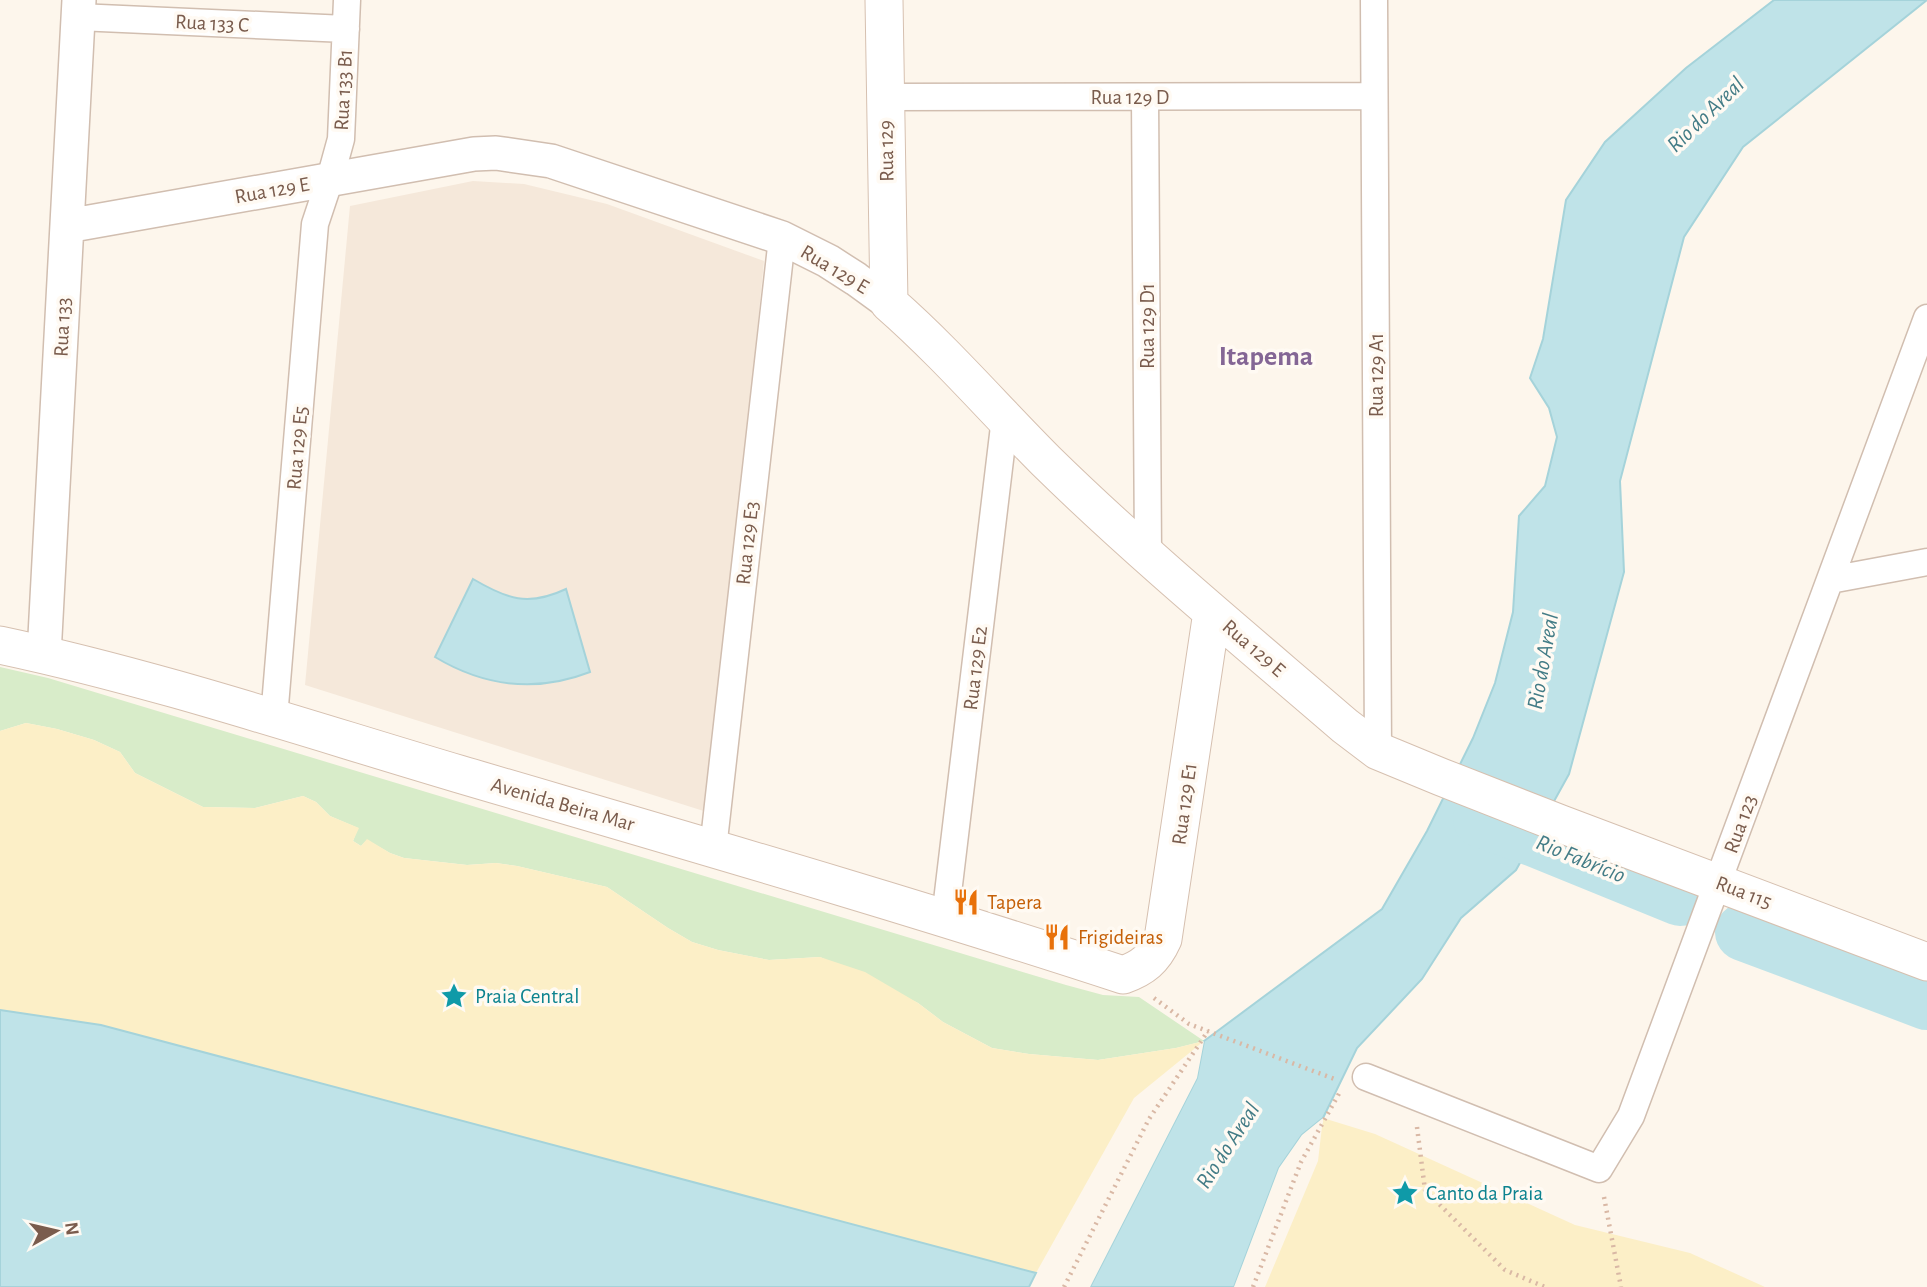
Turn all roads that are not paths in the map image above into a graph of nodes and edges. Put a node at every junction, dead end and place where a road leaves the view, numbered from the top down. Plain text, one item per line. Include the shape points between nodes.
1 (347, 0) edge
2 (884, 0) edge
3 (1374, 0) edge
4 (78, 8) edge
5 (346, 29) junction
6 (1374, 96) junction
7 (886, 97) junction
8 (1145, 97) junction
9 (330, 179) junction
10 (67, 226) junction
11 (782, 238) junction
12 (889, 303) junction
13 (1926, 323) edge
14 (1005, 418) junction
15 (1148, 555) junction
16 (1927, 562) edge
17 (1830, 580) junction
18 (1212, 612) junction
19 (0, 645) edge
20 (44, 655) junction
21 (274, 718) junction
22 (1378, 751) junction
23 (1441, 777) joint
24 (713, 849) junction
25 (1718, 882) junction
26 (945, 918) junction
27 (1927, 962) edge
28 (1123, 975) joint
29 (1355, 1080) road end

1 - 5 street, Rua 133 B1
2 - 7 main road, Rua 129
3 - 6 street, Rua 129 A1
4 - 5 street, Rua 133 C
4 - 10 street, Rua 133
5 - 9 street, Rua 133 B1 via 341,139
6 - 8 street, Rua 129 D
6 - 22 street, Rua 129 A1
7 - 8 street, Rua 129 D
7 - 12 main road, Rua 129
8 - 15 street, Rua 129 D1
9 - 10 street, Rua 129 E
9 - 11 street, Rua 129 E via 474,154 525,156
9 - 21 street, Rua 129 E5 via 315,224
10 - 20 street, Rua 133
11 - 12 street, Rua 129 E via 828,261
11 - 24 street, Rua 129 E3
12 - 14 main road, Rua 129 E
13 - 17 street, Rua 123
14 - 15 main road, Rua 129 E
14 - 26 street, Rua 129 E2
15 - 18 main road, Rua 129 E
16 - 17 street
17 - 25 street, Rua 123
18 - 22 main road, Rua 129 E
18 - 28 main road, Rua 129 E1 via 1163,939 1150,961
19 - 20 main road, Avenida Beira Mar
20 - 21 main road, Avenida Beira Mar
21 - 24 main road, Avenida Beira Mar
22 - 23 main road, Rua 129 E
23 - 25 main road, Rua 115
24 - 26 main road, Avenida Beira Mar
25 - 27 main road, Rua 115
25 - 29 street, Rua 123 via 1630,1116 1599,1169 1412,1095
26 - 28 main road, Avenida Beira Mar

